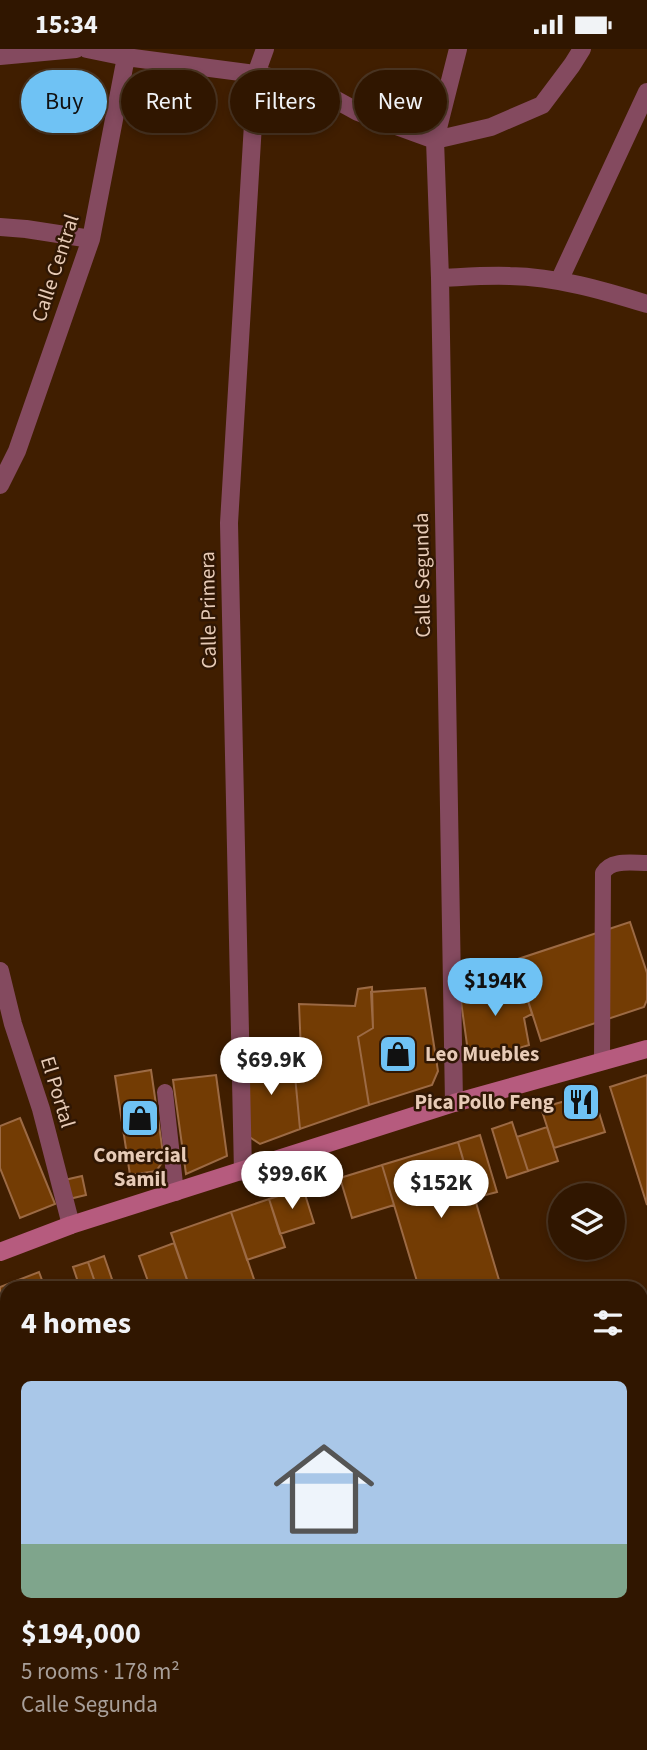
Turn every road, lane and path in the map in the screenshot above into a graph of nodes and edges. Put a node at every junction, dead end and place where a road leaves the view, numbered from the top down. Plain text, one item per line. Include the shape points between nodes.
1 (76, 49) edge
2 (87, 49) edge
3 (265, 49) edge
4 (458, 49) edge
5 (582, 49) edge
6 (0, 57) edge
7 (126, 57) junction
8 (257, 70) edge
9 (230, 71) edge
10 (647, 92) edge
11 (340, 102) edge
12 (252, 133) edge
13 (435, 140) junction
14 (0, 227) edge
15 (92, 239) junction
16 (440, 278) junction
17 (559, 281) junction
18 (647, 304) edge
19 (0, 485) edge
20 (647, 863) edge
21 (0, 971) edge
22 (647, 1049) edge
23 (603, 1062) junction
24 (165, 1092) dead end
25 (454, 1103) junction
26 (243, 1172) junction
27 (176, 1193) junction
28 (71, 1225) junction
29 (0, 1252) edge

1 - 6 street
2 - 7 street
3 - 8 street, Calle Primera
4 - 13 street, Calle Segunda
5 - 13 street via 542,104 491,127
7 - 9 street
7 - 15 street, Calle Central
10 - 17 street
11 - 13 street
12 - 26 street, Calle Primera via 229,523
13 - 16 street, Calle Segunda
14 - 15 street
15 - 19 street, Calle Central via 17,451
16 - 17 street via 511,276
16 - 25 street, Calle Segunda
17 - 18 street
20 - 23 lane via 613,863 603,873
21 - 28 street, El Portal
22 - 23 main road
23 - 25 main road
24 - 27 lane
25 - 26 main road
26 - 27 main road
27 - 28 main road
28 - 29 main road

